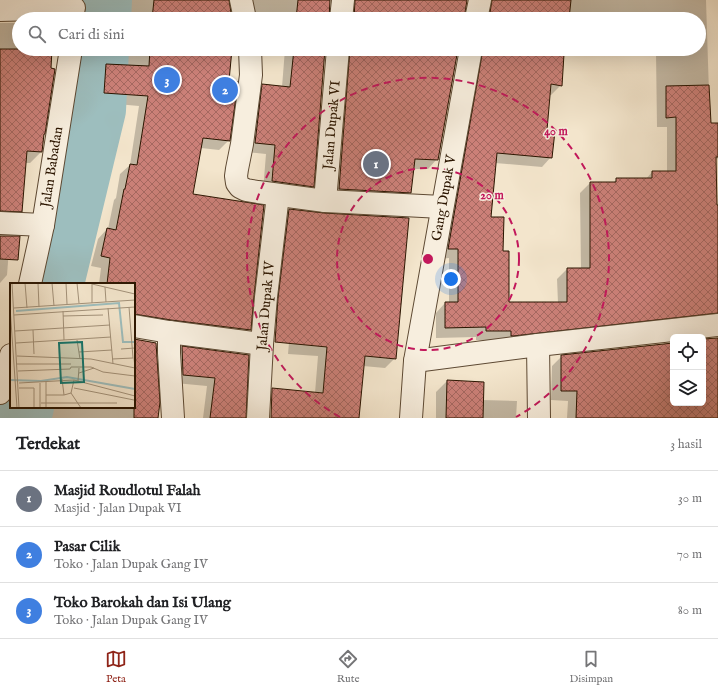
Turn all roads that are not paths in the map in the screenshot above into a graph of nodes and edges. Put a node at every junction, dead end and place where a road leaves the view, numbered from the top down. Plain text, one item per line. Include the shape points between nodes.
1 (241, 0) edge
2 (343, 0) edge
3 (480, 0) edge
4 (74, 9) edge
5 (0, 10) edge
6 (244, 12) edge
7 (342, 12) edge
8 (477, 12) edge
9 (70, 56) edge
10 (250, 56) edge
11 (337, 56) edge
12 (470, 56) edge
13 (278, 195) junction
14 (325, 201) junction
15 (442, 207) junction
16 (0, 223) edge
17 (43, 225) junction
18 (30, 283) edge
19 (718, 325) edge
20 (135, 326) edge
21 (169, 332) junction
22 (262, 344) junction
23 (538, 345) junction
24 (10, 358) edge
25 (415, 361) junction
26 (0, 393) edge
27 (173, 418) edge
28 (258, 418) edge
29 (411, 418) edge
30 (539, 418) edge

1 - 6 street
2 - 7 street
3 - 8 street
4 - 5 street
9 - 17 street, Jalan Babadan
10 - 13 street via 251,75 236,169 237,183 246,190
11 - 14 street, Jalan Dupak VI
12 - 15 street, Gang Dupak V
13 - 14 street
13 - 22 street, Jalan Dupak IV
14 - 15 street
15 - 25 street, Gang Dupak V
16 - 17 street
17 - 18 street, Jalan Babadan
19 - 23 street
20 - 21 street
21 - 22 street
21 - 27 street
22 - 28 street, Jalan Dupak IV
23 - 25 street
23 - 30 street
24 - 26 street
25 - 29 street, Gang Dupak V

